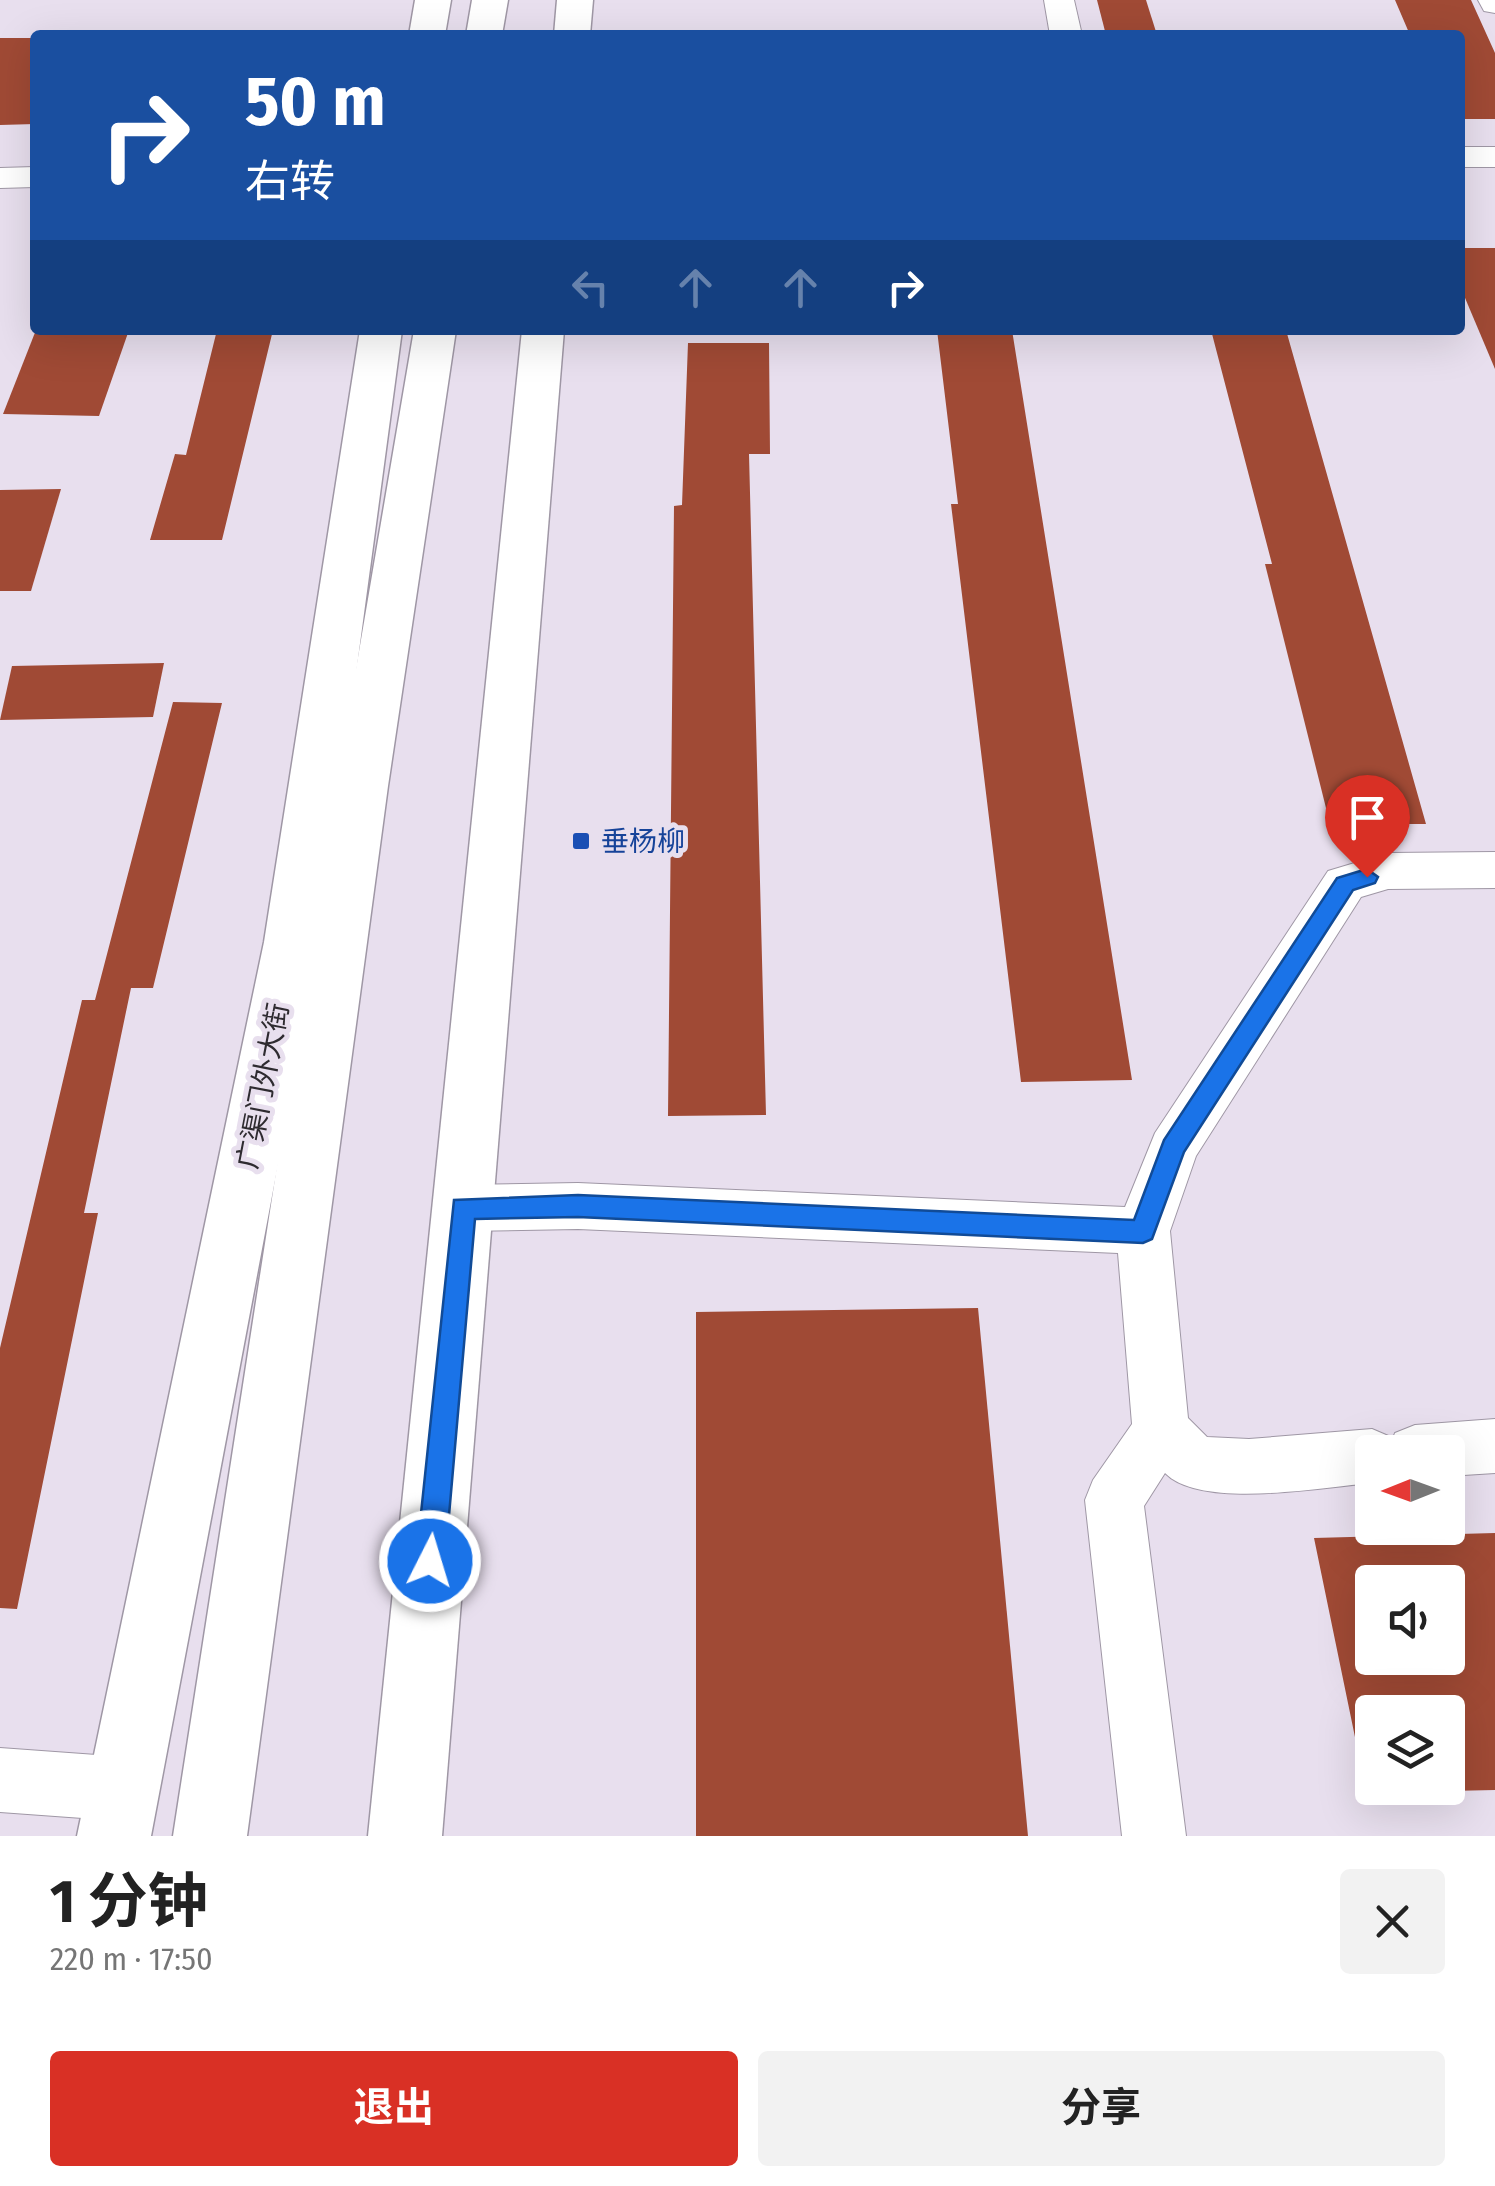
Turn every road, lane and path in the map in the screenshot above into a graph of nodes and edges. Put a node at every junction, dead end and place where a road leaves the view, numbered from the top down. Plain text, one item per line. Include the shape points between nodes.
1 (434, 0) edge
2 (490, 0) edge
3 (575, 0) edge
4 (1058, 0) edge
5 (428, 30) edge
6 (485, 30) edge
7 (572, 30) edge
8 (1065, 30) edge
9 (0, 150) edge
10 (30, 150) edge
11 (1495, 157) edge
12 (1465, 158) edge
13 (30, 177) edge
14 (0, 178) edge
15 (380, 335) edge
16 (434, 335) edge
17 (544, 335) edge
18 (1495, 870) edge
19 (463, 1208) junction
20 (1143, 1232) junction
21 (1161, 1430) junction
22 (1495, 1446) edge
23 (1465, 1448) edge
24 (1355, 1457) edge
25 (0, 1780) edge
26 (119, 1812) edge
27 (210, 1836) edge
28 (405, 1836) edge
29 (1154, 1836) edge

1 - 5 main road
2 - 6 main road
3 - 7 main road
4 - 8 street
9 - 10 street
11 - 12 street
13 - 14 street
15 - 26 main road, 广渠门外大街 via 292,942
16 - 27 main road, 广渠门外大街
17 - 19 main road
18 - 20 street via 1388,870 1345,884 1173,1148
19 - 20 street via 578,1206
19 - 28 main road
20 - 21 street
21 - 24 street via 1194,1463
21 - 29 street via 1114,1500
22 - 23 street
25 - 26 street

